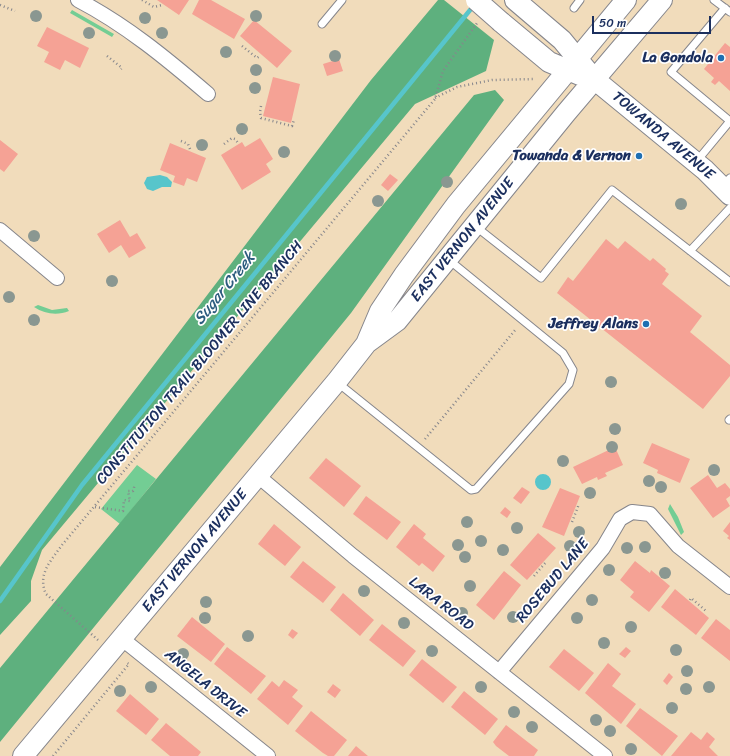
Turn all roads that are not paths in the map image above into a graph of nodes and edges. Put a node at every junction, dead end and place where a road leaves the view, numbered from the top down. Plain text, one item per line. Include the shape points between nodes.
1 (78, 0) edge
2 (342, 0) edge
3 (476, 0) edge
4 (580, 0) edge
5 (626, 0) edge
6 (662, 0) edge
7 (714, 0) edge
8 (516, 1) edge
9 (574, 8) dead end
10 (727, 10) edge
11 (322, 24) dead end
12 (573, 65) junction
13 (594, 79) junction
14 (208, 94) dead end
15 (730, 121) edge
16 (696, 162) junction
17 (727, 186) edge
18 (730, 208) edge
19 (475, 226) junction
20 (0, 230) edge
21 (690, 251) junction
22 (448, 260) junction
23 (57, 278) dead end
24 (730, 282) edge
25 (366, 344) junction
26 (337, 381) junction
27 (258, 476) junction
28 (730, 587) edge
29 (122, 638) junction
30 (499, 672) junction
31 (23, 756) edge
32 (268, 756) edge
33 (605, 756) edge

1 - 14 street via 151,47
2 - 11 lane
3 - 12 main road, bridge via 549,62
4 - 9 lane
5 - 12 main road, EAST VERNON AVENUE
6 - 13 main road, EAST VERNON AVENUE
7 - 10 lane
8 - 12 main road via 562,40
10 - 15 lane via 671,72
12 - 13 main road
12 - 25 main road, EAST VERNON AVENUE via 456,205 380,311
13 - 16 main road, TOWANDA AVENUE
13 - 19 main road, EAST VERNON AVENUE
15 - 16 lane
16 - 17 main road, TOWANDA AVENUE
18 - 21 lane
19 - 21 lane via 541,278 612,190
19 - 22 main road, EAST VERNON AVENUE
20 - 23 street
21 - 24 lane
22 - 25 main road, EAST VERNON AVENUE via 397,321
22 - 26 lane via 563,354 573,370 569,384 476,489 471,490
25 - 26 main road, EAST VERNON AVENUE
26 - 27 main road, EAST VERNON AVENUE
27 - 29 main road, EAST VERNON AVENUE
27 - 30 street, LARA ROAD
28 - 30 street, ROSEBUD LANE via 678,546 650,514 632,512 620,519 603,548
29 - 31 main road, EAST VERNON AVENUE
29 - 32 street, ANGELA DRIVE
30 - 33 street, LARA ROAD

